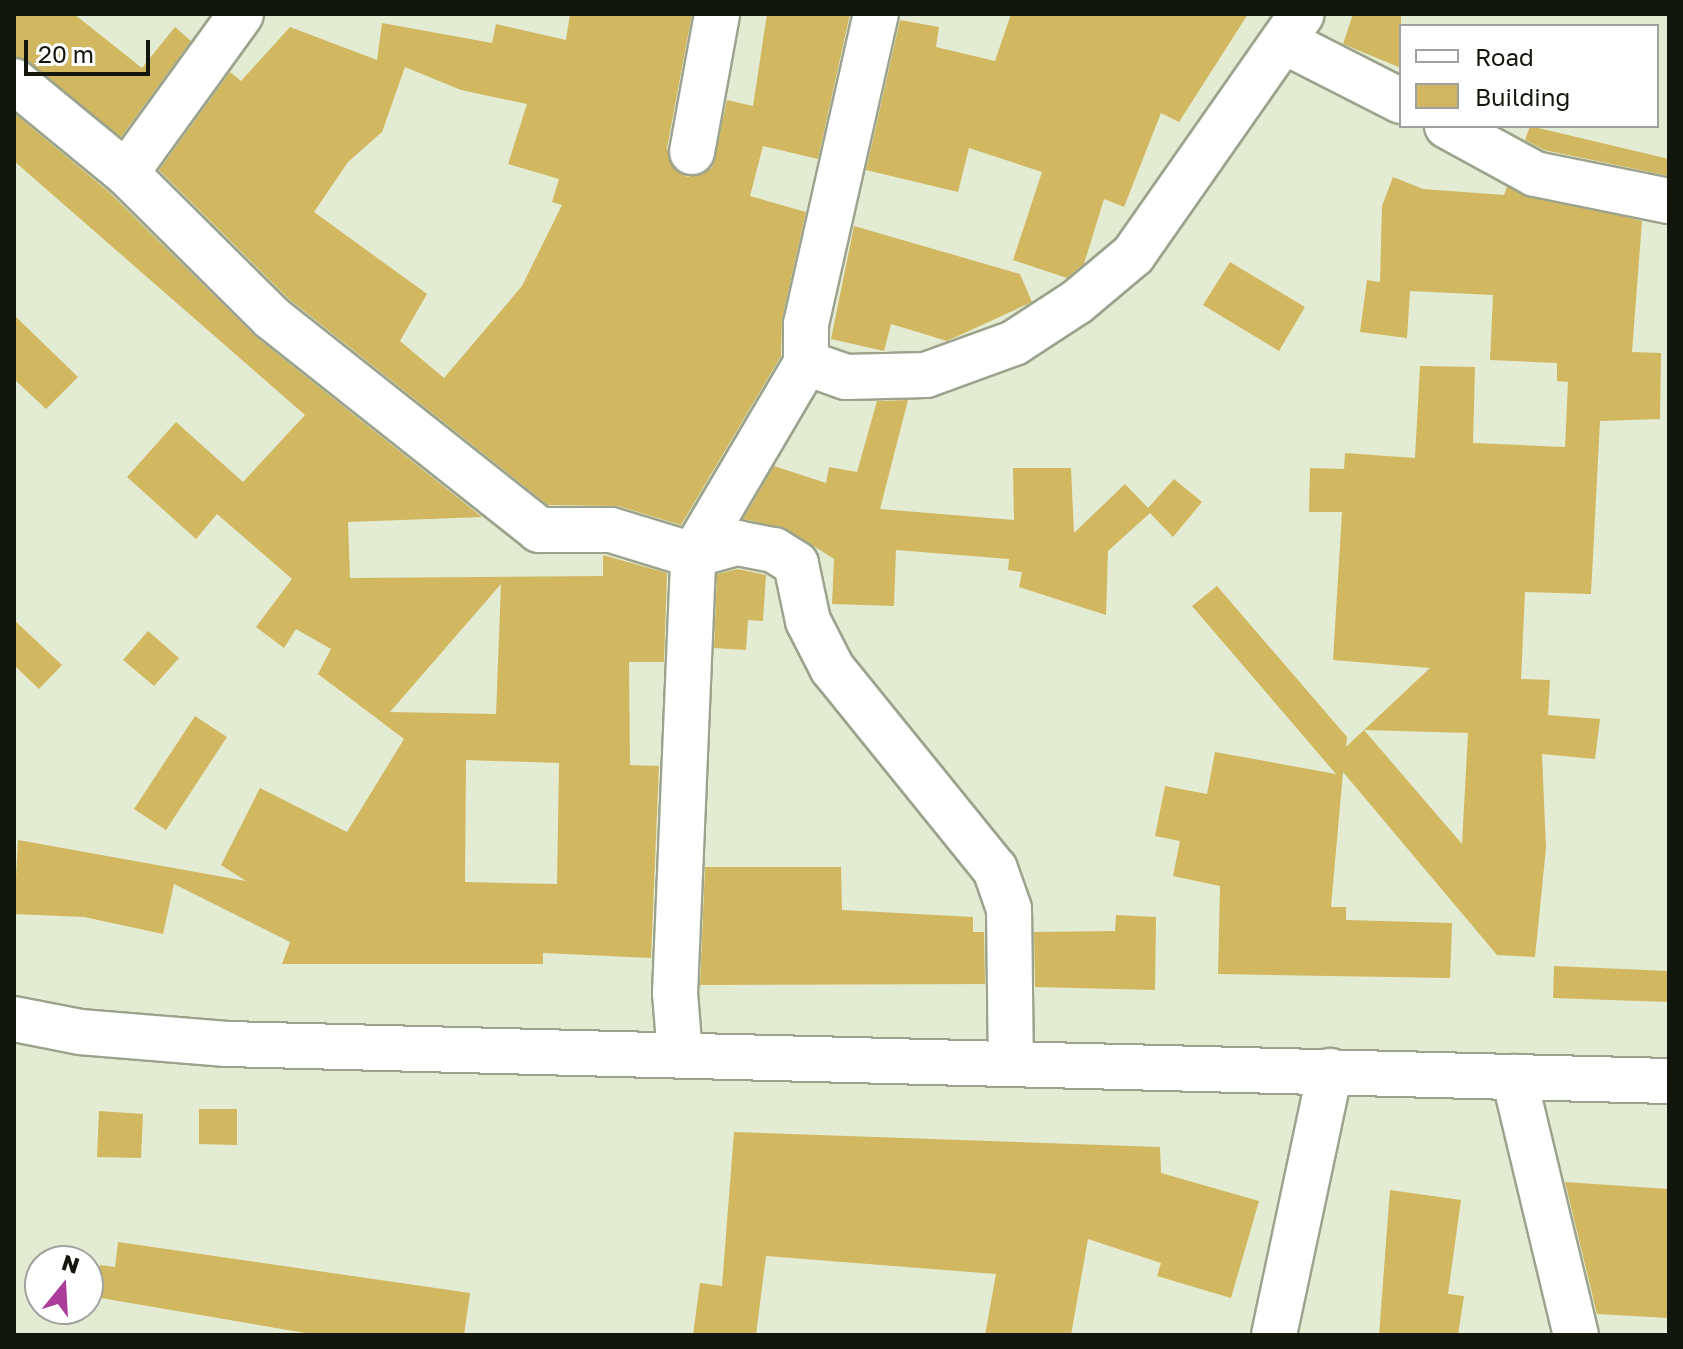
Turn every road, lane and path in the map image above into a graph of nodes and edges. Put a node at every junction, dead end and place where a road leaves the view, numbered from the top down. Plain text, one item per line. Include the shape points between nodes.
1 (241, 14) edge
2 (717, 14) edge
3 (876, 14) edge
4 (1294, 28) edge
5 (14, 81) edge
6 (1399, 100) edge
7 (1451, 128) edge
8 (692, 152) dead end
9 (126, 173) junction
10 (1669, 201) edge
11 (806, 363) junction
12 (693, 555) junction
13 (14, 1019) edge
14 (680, 1055) junction
15 (1011, 1062) junction
16 (1330, 1071) junction
17 (1514, 1077) junction
18 (1669, 1081) edge
19 (1274, 1335) edge
20 (1576, 1335) edge

1 - 9 street
2 - 8 street
3 - 11 street via 806,324
4 - 6 street
4 - 11 street via 1133,255 1077,302 1014,343 926,375 846,377
5 - 9 street
7 - 10 street via 1535,174
9 - 12 street via 272,318 502,506 539,530 611,530
11 - 12 street
12 - 14 street via 675,993
12 - 15 street via 737,543 774,550 796,564 808,621 832,668 995,869 1009,909
13 - 14 street via 80,1032 227,1044
14 - 15 street
15 - 16 street
16 - 17 street
16 - 19 street
17 - 18 street
17 - 20 street

